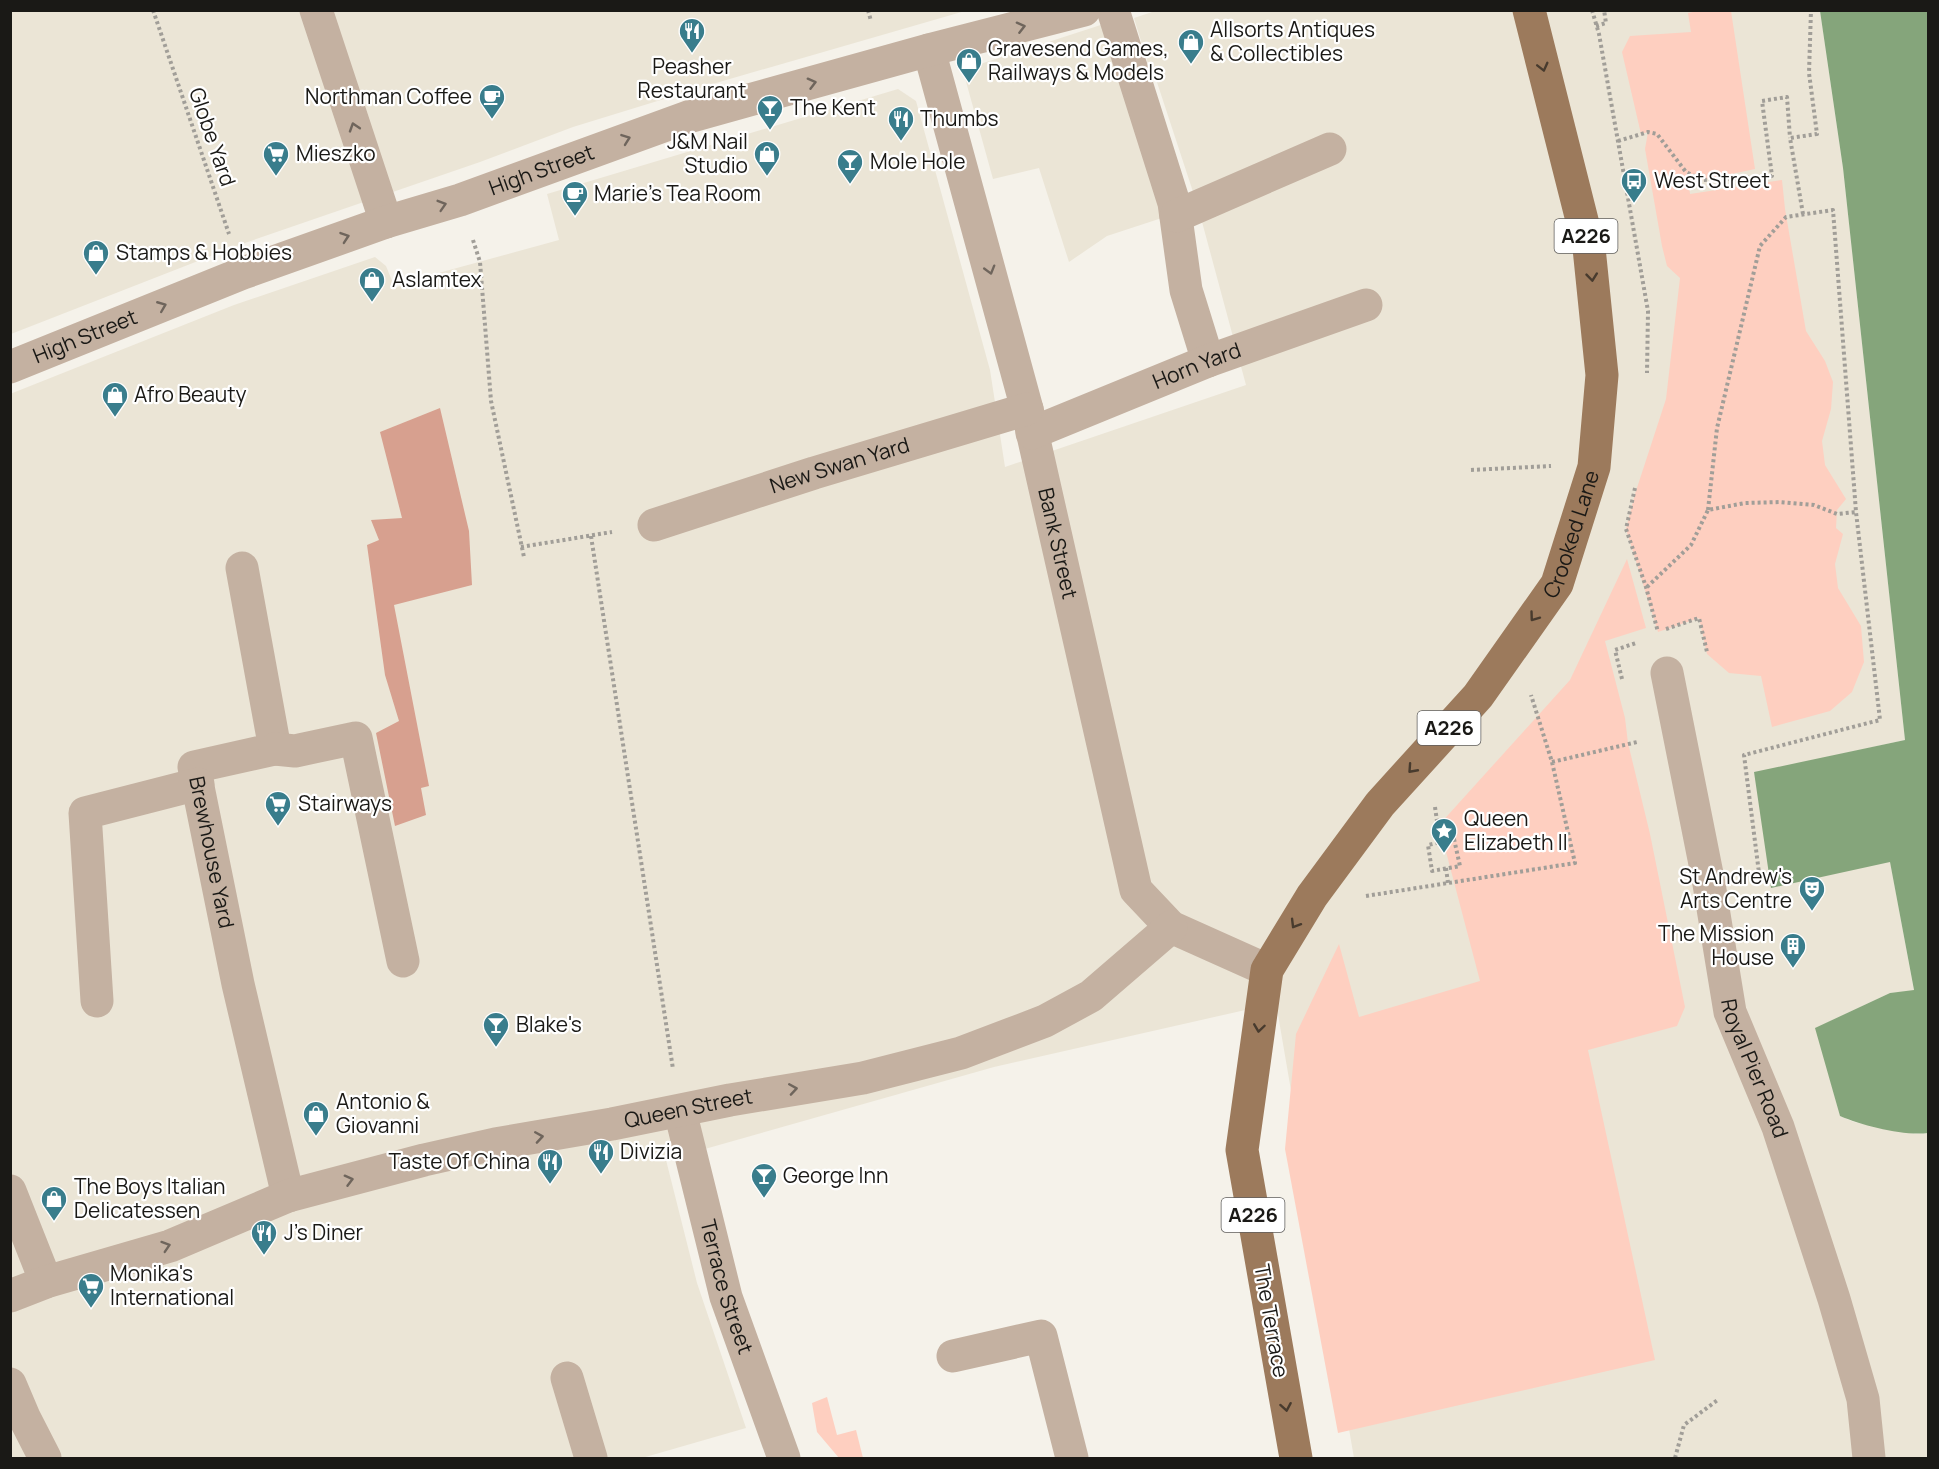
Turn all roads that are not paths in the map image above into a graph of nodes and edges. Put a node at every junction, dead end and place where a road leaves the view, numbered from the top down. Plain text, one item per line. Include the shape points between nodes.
1 (316, 10) edge
2 (1084, 10) edge
3 (1113, 10) edge
4 (1529, 10) edge
5 (929, 50) junction
6 (1330, 149) dead end
7 (1176, 216) junction
8 (386, 222) junction
9 (1366, 305) dead end
10 (1208, 361) junction
11 (10, 367) edge
12 (1030, 421) junction
13 (654, 525) dead end
14 (242, 568) dead end
15 (1667, 673) dead end
16 (275, 749) junction
17 (198, 784) junction
18 (1171, 927) junction
19 (403, 961) dead end
20 (1267, 970) junction
21 (97, 1001) dead end
22 (680, 1111) junction
23 (10, 1191) edge
24 (288, 1196) junction
25 (46, 1282) junction
26 (10, 1296) edge
27 (952, 1356) dead end
28 (567, 1378) dead end
29 (10, 1383) edge
30 (45, 1458) edge
31 (591, 1458) edge
32 (784, 1458) edge
33 (1072, 1458) edge
34 (1296, 1458) edge
35 (1869, 1458) edge

8 -> 1 street
5 -> 2 street, High Street
3 - 7 street
4 -> 20 main road, Crooked Lane / A226 via 1589,248 1602,375 1594,467 1557,584 1478,696 1380,804 1312,896
8 -> 5 street, High Street via 460,200 688,117
5 -> 12 street, Bank Street
6 - 7 street
7 - 10 street via 1186,290
11 -> 8 street, High Street via 243,273
9 - 10 street, Horn Yard
10 - 12 street, Horn Yard
12 - 13 street, New Swan Yard via 814,473
12 - 18 street, Bank Street via 1136,890
14 - 16 street
15 - 35 street, Royal Pier Road via 1730,1012 1782,1136 1834,1299 1863,1399
16 - 17 street, Brewhouse Yard via 194,767
16 - 19 street via 295,751 356,738
17 - 21 street via 85,813
17 - 24 street, Brewhouse Yard via 237,984
18 - 20 street, Bank Street
22 -> 18 street, Queen Street via 881,1075 1010,1035 1046,1021 1091,996
20 -> 34 main road, The Terrace / A226 via 1242,1150
24 -> 22 street, Queen Street via 495,1144
22 - 32 street, Terrace Street via 726,1297
23 - 25 street
25 -> 24 street, Queen Street via 170,1246
25 - 26 street, Queen Street
27 - 33 street via 1041,1336
28 - 31 street
29 - 30 street

